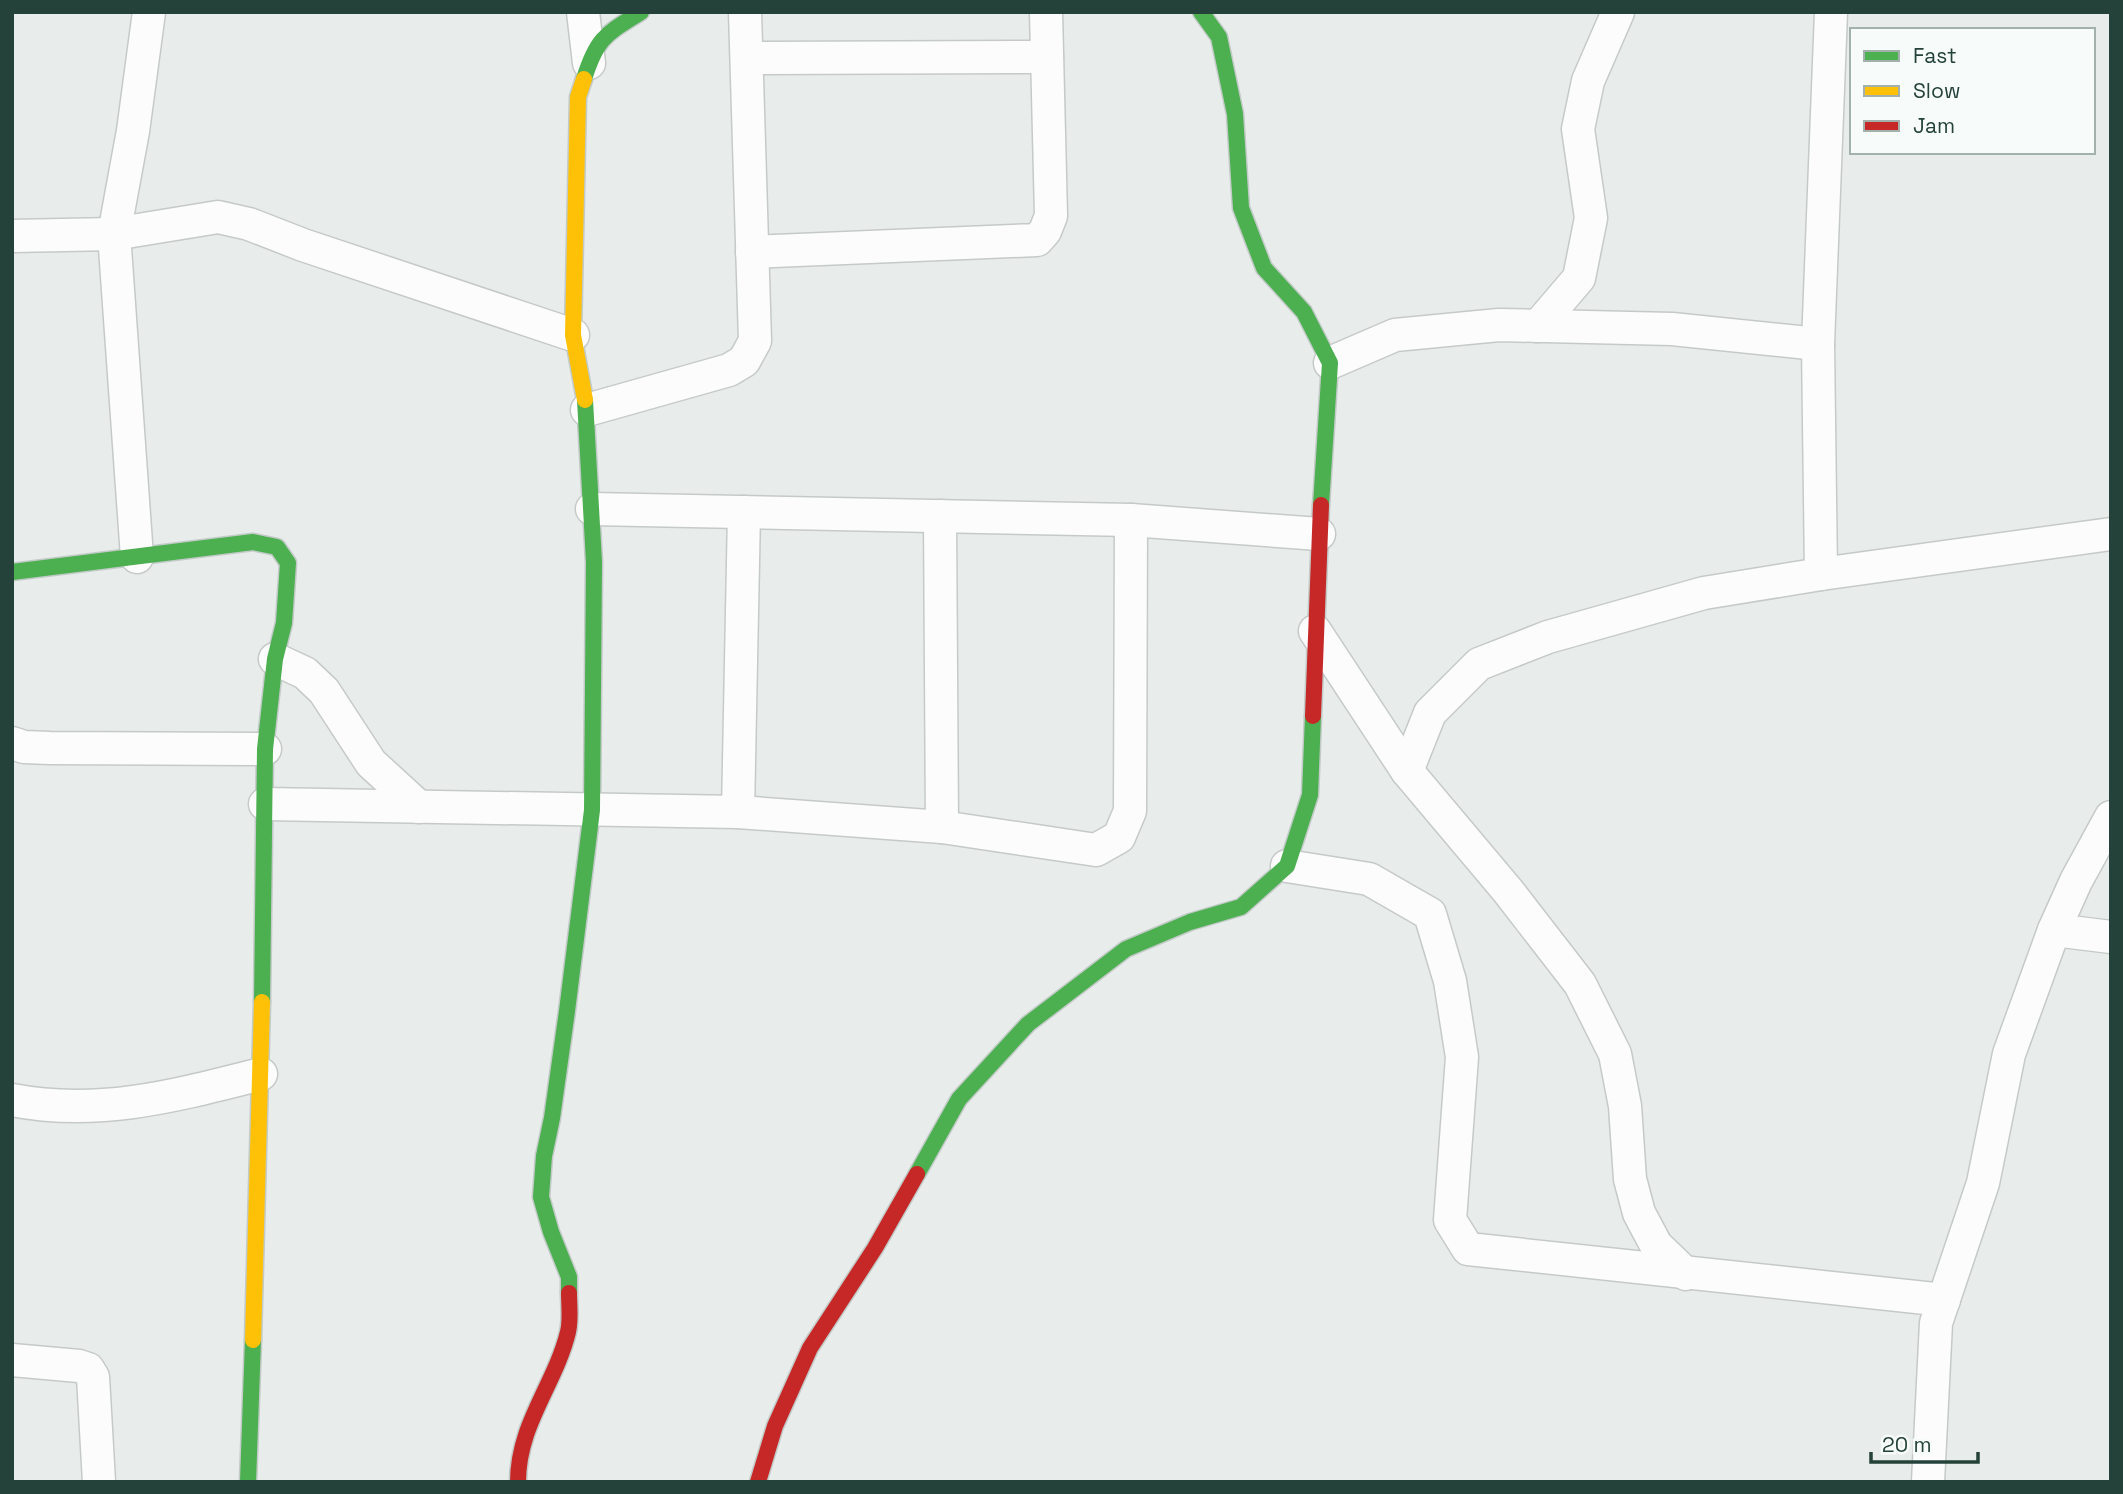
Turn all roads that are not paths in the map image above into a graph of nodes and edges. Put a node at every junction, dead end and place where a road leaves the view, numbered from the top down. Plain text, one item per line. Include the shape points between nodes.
1 (149, 12) edge
2 (583, 12) edge
3 (641, 12) edge
4 (745, 12) edge
5 (1046, 12) edge
6 (1201, 12) edge
7 (1618, 12) edge
8 (1831, 12) edge
9 (1047, 57) junction
10 (747, 58) junction
11 (589, 63) junction
12 (114, 234) junction
13 (12, 236) edge
14 (752, 252) junction
15 (1538, 326) junction
16 (573, 335) junction
17 (1818, 344) junction
18 (1330, 363) junction
19 (587, 410) junction
20 (592, 509) junction
21 (744, 512) junction
22 (940, 516) junction
23 (1131, 520) junction
24 (1319, 534) junction
25 (2111, 534) edge
26 (137, 557) junction
27 (12, 572) edge
28 (1821, 574) junction
29 (1315, 631) junction
30 (275, 659) junction
31 (12, 743) edge
32 (265, 748) junction
33 (1407, 771) junction
34 (265, 804) junction
35 (419, 807) junction
36 (592, 810) junction
37 (738, 812) junction
38 (2111, 817) edge
39 (942, 827) junction
40 (1287, 866) junction
41 (2054, 930) junction
42 (2111, 937) edge
43 (261, 1074) junction
44 (12, 1100) edge
45 (1686, 1274) junction
46 (1944, 1300) junction
47 (12, 1360) edge
48 (99, 1482) edge
49 (248, 1482) edge
50 (518, 1482) edge
51 (758, 1482) edge
52 (1928, 1482) edge

1 - 12 street
2 - 11 street
3 - 11 street via 604,35
4 - 10 street
5 - 9 street
6 - 18 street via 1219,37 1235,114 1241,208 1264,268 1304,312
7 - 15 street via 1588,80 1578,129 1591,218 1579,278
8 - 17 street
9 - 10 street
9 - 14 street via 1051,216 1037,240
10 - 14 street
11 - 16 street via 578,97
12 - 13 street
12 - 16 street via 218,216
12 - 26 street
14 - 19 street via 755,341 744,362
15 - 17 street via 1672,329
15 - 18 street via 1395,335
16 - 19 street
17 - 28 street
18 - 24 street
19 - 20 street
20 - 21 street
20 - 36 street
21 - 22 street
21 - 37 street
22 - 23 street
22 - 39 street
23 - 24 street
23 - 39 street via 1130,811 1119,836 1097,850
24 - 29 street
25 - 28 street
26 - 27 street
26 - 30 street via 253,542 277,547 288,563 284,623
28 - 33 street via 1704,593 1548,637 1479,664 1430,713
29 - 33 street
29 - 40 street via 1310,795
30 - 32 street
30 - 35 street via 305,673 324,691 371,763
31 - 32 street via 50,748
32 - 34 street
33 - 45 street via 1580,984 1615,1054 1625,1106 1630,1179 1639,1213 1656,1245
34 - 35 street
34 - 43 street
35 - 36 street
36 - 37 street
36 - 50 street via 541,1197 569,1277 569,1329 525,1433
37 - 39 street
38 - 41 street
40 - 45 street via 1369,879 1430,914 1450,981 1462,1057 1450,1220 1468,1249
40 - 51 street via 1241,907 1126,949 1028,1024 959,1099 875,1248 810,1348 775,1426
41 - 42 street
41 - 46 street via 2009,1054 1983,1182
43 - 44 street via 157,1100 94,1107
43 - 49 street
45 - 46 street
46 - 52 street via 1936,1323
47 - 48 street via 88,1369 93,1377

